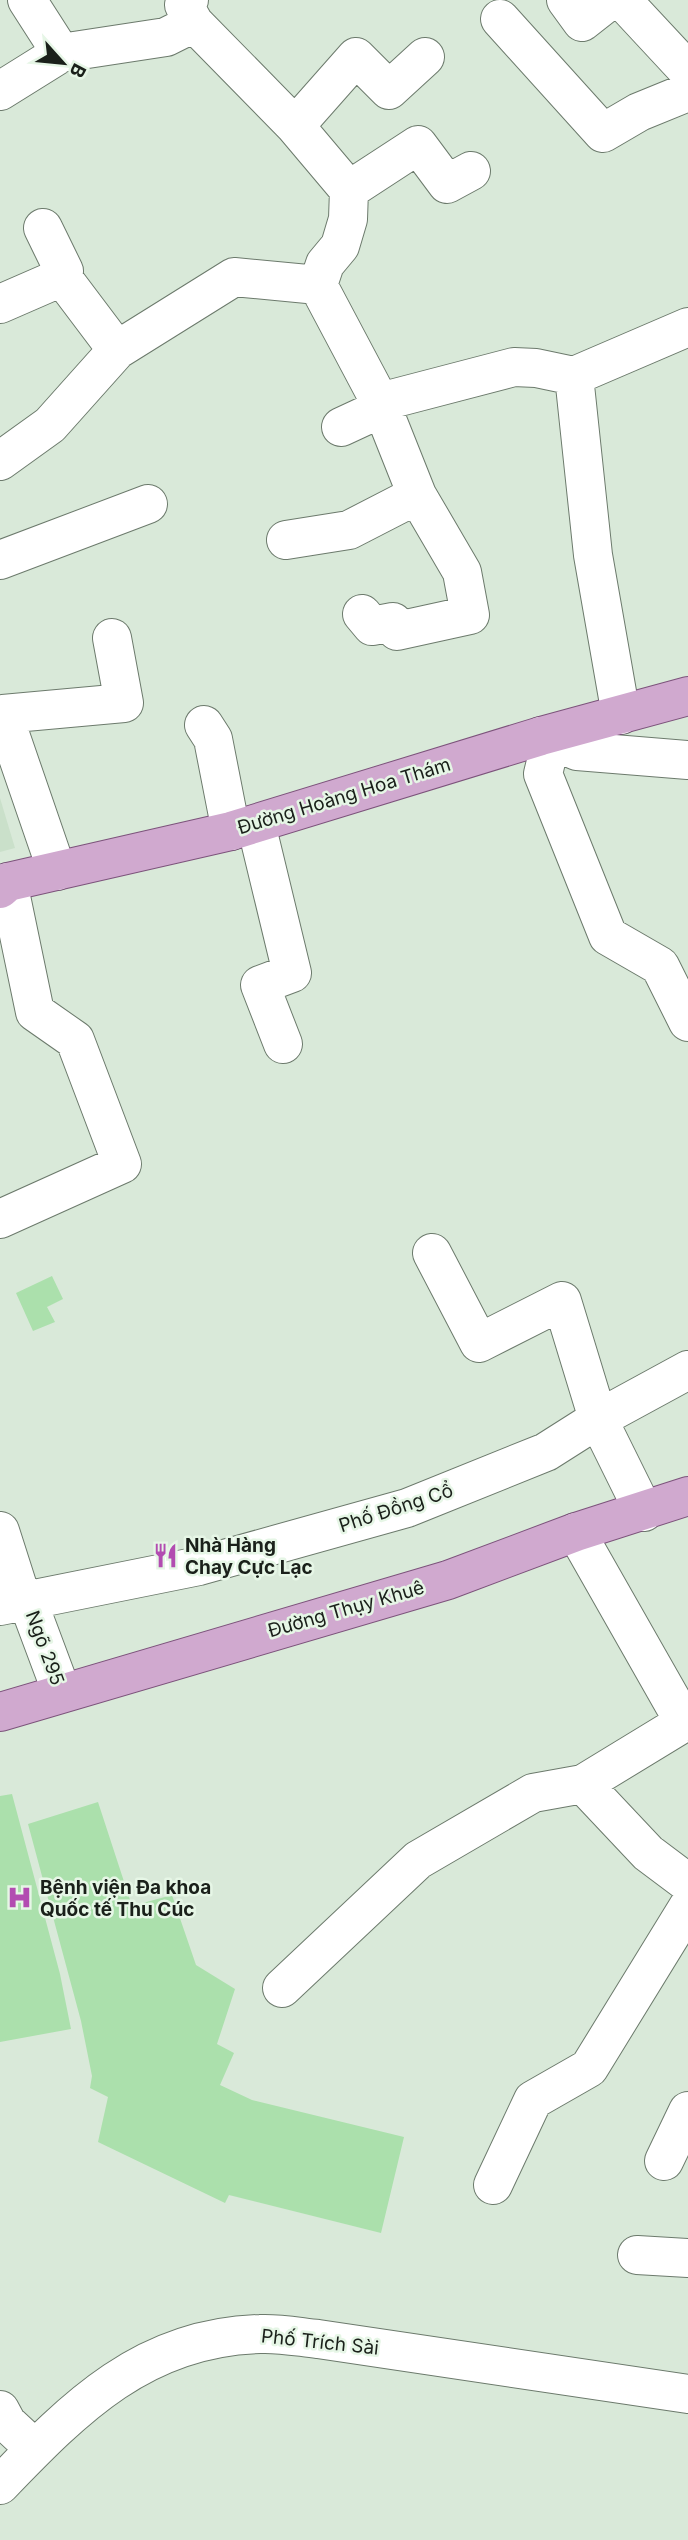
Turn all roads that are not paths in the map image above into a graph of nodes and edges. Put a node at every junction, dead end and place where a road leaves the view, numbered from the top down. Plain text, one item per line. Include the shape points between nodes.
1 (27, 0) edge
2 (565, 0) edge
3 (610, 0) edge
4 (622, 0) edge
5 (192, 11) edge
6 (500, 19) dead end
7 (61, 53) junction
8 (425, 57) dead end
9 (688, 71) edge
10 (0, 91) edge
11 (688, 92) edge
12 (295, 126) junction
13 (471, 171) dead end
14 (349, 190) junction
15 (43, 228) dead end
16 (62, 277) junction
17 (318, 285) junction
18 (0, 304) edge
19 (688, 327) edge
20 (117, 350) junction
21 (574, 376) junction
22 (380, 402) junction
23 (341, 427) dead end
24 (0, 461) edge
25 (417, 495) junction
26 (148, 504) dead end
27 (286, 540) dead end
28 (0, 560) edge
29 (362, 614) dead end
30 (112, 638) dead end
31 (688, 696) edge
32 (621, 715) junction
33 (204, 725) dead end
34 (541, 736) junction
35 (688, 760) edge
36 (0, 762) edge
37 (244, 827) junction
38 (26, 879) edge
39 (688, 1022) edge
40 (283, 1044) dead end
41 (0, 1219) edge
42 (432, 1253) dead end
43 (688, 1370) edge
44 (598, 1419) junction
45 (688, 1496) edge
46 (644, 1512) junction
47 (0, 1531) edge
48 (576, 1532) junction
49 (17, 1604) edge
50 (62, 1693) junction
51 (0, 1712) edge
52 (686, 1721) edge
53 (583, 1784) junction
54 (688, 1883) edge
55 (688, 1907) edge
56 (282, 1988) dead end
57 (688, 2111) edge
58 (664, 2161) dead end
59 (493, 2185) dead end
60 (637, 2255) dead end
61 (688, 2258) edge
62 (688, 2394) edge
63 (0, 2410) edge
64 (35, 2449) junction
65 (0, 2485) edge

1 - 7 street
2 - 3 street via 582,22
4 - 9 street
5 - 7 street via 166,37
5 - 12 street
6 - 11 street via 603,133
7 - 10 street
8 - 12 street via 389,90 356,57
12 - 14 street
13 - 14 street via 447,184 418,145
14 - 17 street via 348,219 340,246
15 - 16 street via 64,271
16 - 18 street
16 - 20 street
17 - 20 street via 234,277
17 - 22 street
19 - 21 street
20 - 24 street via 50,425
21 - 22 street via 514,367
21 - 32 street via 593,555
22 - 23 street via 369,414
22 - 25 street
25 - 27 street via 349,530
25 - 29 street via 461,572 470,615 397,631 393,622 372,626
26 - 28 street
30 - 38 street via 124,703 3,714
31 - 32 main road, Đường Hoàng Hoa Thám
32 - 34 main road, Đường Hoàng Hoa Thám
33 - 37 street
34 - 35 street via 577,751
34 - 37 main road, Đường Hoàng Hoa Thám
34 - 39 street via 548,753 543,774 608,936 660,966
36 - 38 street
37 - 38 main road, Đường Hoàng Hoa Thám
37 - 40 street via 292,973 260,985
38 - 41 street via 36,1012 75,1040 122,1164
42 - 44 street via 479,1343 562,1301
43 - 44 street, Phố Đồng Cổ
44 - 46 street
44 - 49 street, Phố Đồng Cổ via 546,1452 407,1508 199,1566
45 - 46 main road, Đường Thụy Khuê
46 - 48 main road, Đường Thụy Khuê
47 - 49 street, Ngõ 295
48 - 50 main road, Đường Thụy Khuê via 448,1580
48 - 52 street
49 - 50 street, Ngõ 295
50 - 51 main road, Đường Thụy Khuê
52 - 53 street
53 - 54 street via 648,1853
53 - 56 street via 533,1793 418,1860
55 - 59 street via 589,2068 533,2100
57 - 58 street
60 - 61 street
62 - 64 street, Phố Trích Sài via 261,2334 211,2339 162,2354 125,2372
63 - 64 street
64 - 65 street, Phố Trích Sài

